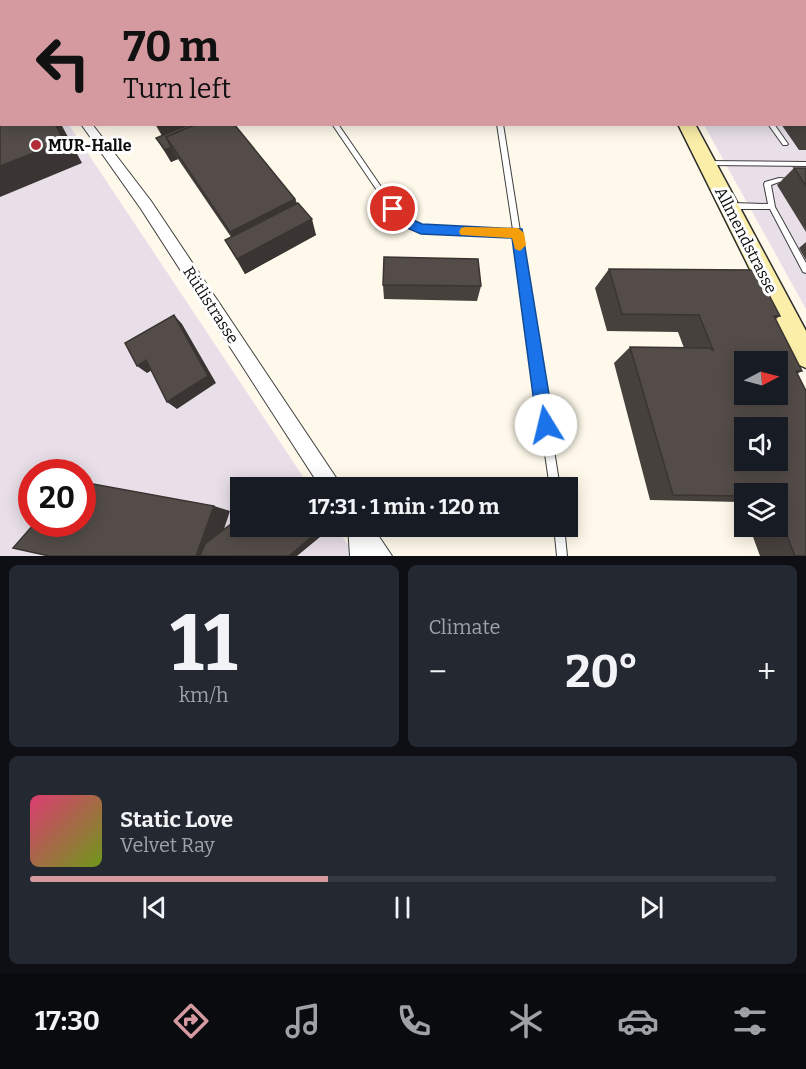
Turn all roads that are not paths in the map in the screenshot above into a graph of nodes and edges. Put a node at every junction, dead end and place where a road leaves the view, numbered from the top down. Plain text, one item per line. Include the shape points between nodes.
1 (87, 126) edge
2 (336, 126) edge
3 (500, 126) edge
4 (687, 126) edge
5 (772, 126) edge
6 (785, 144) dead end
7 (706, 163) junction
8 (806, 164) edge
9 (806, 182) edge
10 (728, 206) junction
11 (772, 207) junction
12 (518, 233) junction
13 (806, 270) edge
14 (806, 357) edge
15 (326, 477) edge
16 (553, 477) edge
17 (360, 537) edge
18 (367, 537) edge
19 (560, 537) edge
20 (361, 556) edge
21 (381, 556) edge
22 (562, 556) edge

1 - 15 street, Rütlistrasse via 146,205
2 - 12 lane via 405,222 421,229
3 - 12 lane
4 - 7 main road, Allmendstrasse
5 - 6 lane
7 - 8 lane
7 - 10 main road, Allmendstrasse
9 - 11 lane via 779,180 766,184
10 - 11 lane
10 - 14 main road, Allmendstrasse
11 - 13 lane
12 - 16 lane
17 - 20 street
18 - 21 street
19 - 22 lane

